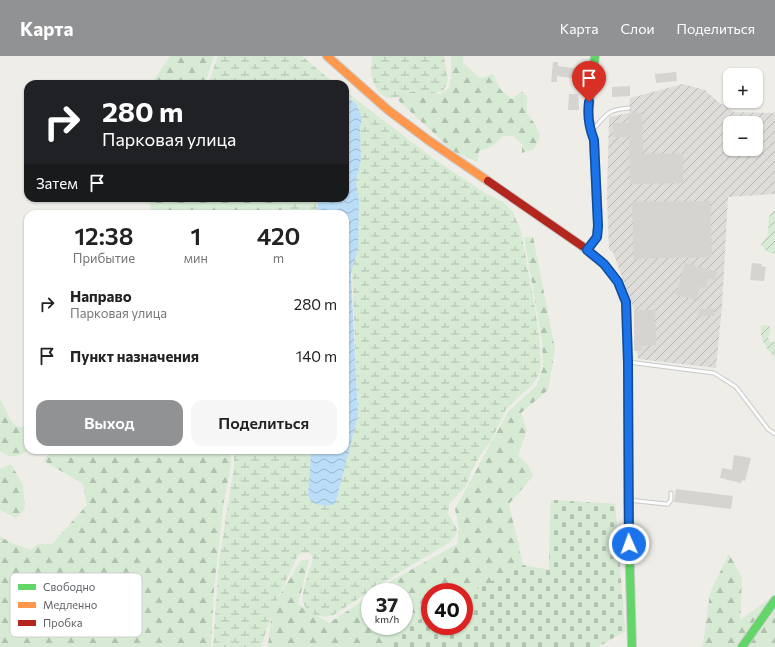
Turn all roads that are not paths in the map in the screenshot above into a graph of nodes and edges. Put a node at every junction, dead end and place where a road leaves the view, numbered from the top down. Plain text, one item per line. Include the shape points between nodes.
1 (327, 56) edge
2 (595, 56) edge
3 (629, 108) dead end
4 (591, 133) junction
5 (587, 250) junction
6 (628, 362) junction
7 (775, 434) edge
8 (671, 493) dead end
9 (628, 500) junction
10 (775, 600) edge
11 (632, 647) edge
12 (742, 647) edge

1 - 5 street via 394,114
2 - 4 street via 588,114
3 - 4 lane via 608,112
4 - 5 street via 594,140 598,226 597,237
5 - 6 street via 604,264 618,282 626,302
6 - 7 lane via 714,373 736,387 768,429
6 - 9 street
8 - 9 lane via 668,504
9 - 11 street
10 - 12 street

